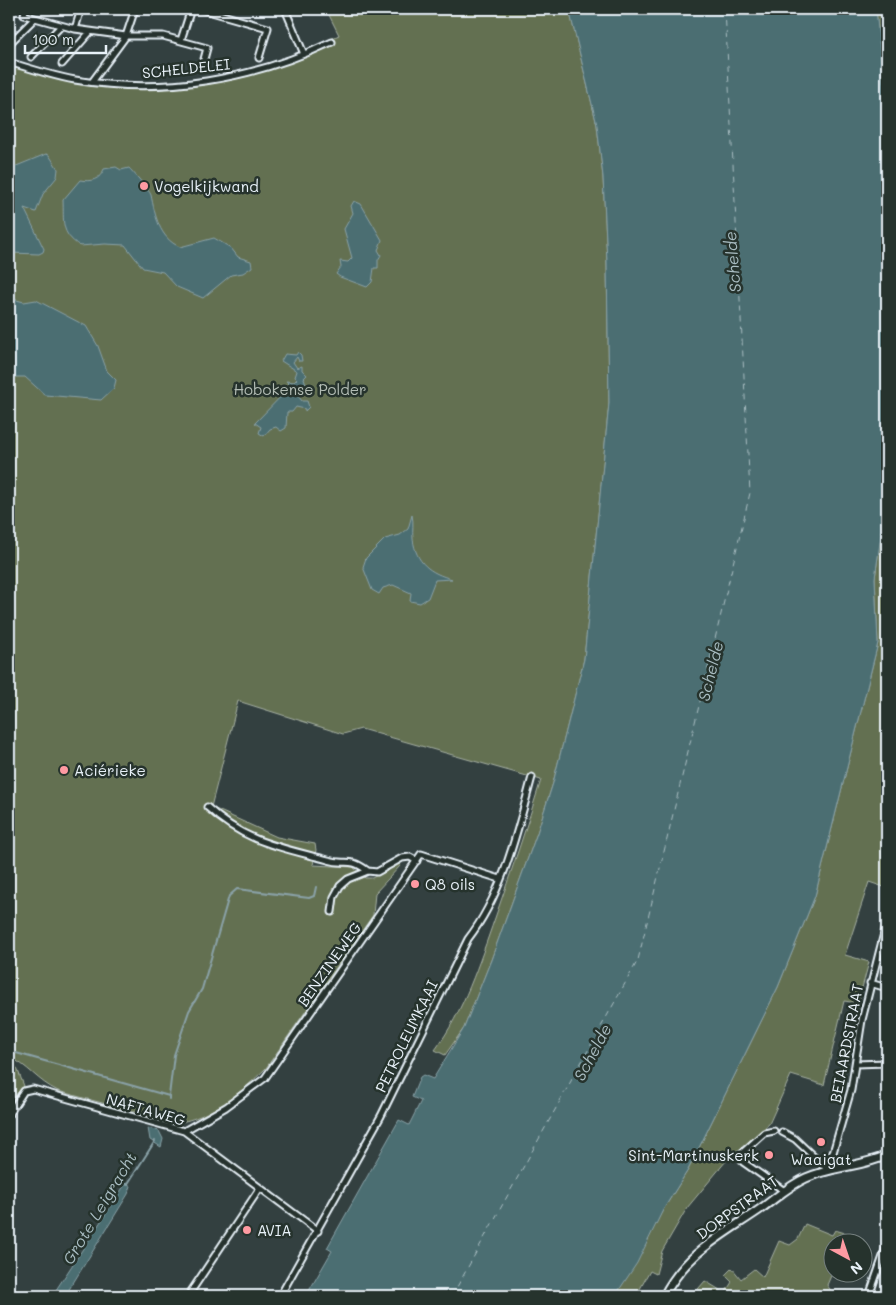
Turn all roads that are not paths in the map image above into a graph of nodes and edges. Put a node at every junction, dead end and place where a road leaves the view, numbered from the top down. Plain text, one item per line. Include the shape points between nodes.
1 (25, 9) edge
2 (81, 9) edge
3 (135, 9) edge
4 (191, 9) edge
5 (201, 9) edge
6 (285, 9) edge
7 (34, 18) junction
8 (61, 26) junction
9 (75, 29) junction
10 (90, 32) junction
11 (126, 36) junction
12 (181, 40) junction
13 (332, 42) dead end
14 (9, 44) edge
15 (304, 54) junction
16 (31, 56) dead end
17 (260, 58) dead end
18 (9, 62) edge
19 (203, 63) dead end
20 (62, 64) dead end
21 (92, 82) junction
22 (532, 777) dead end
23 (207, 807) dead end
24 (417, 861) junction
25 (368, 872) junction
26 (500, 879) junction
27 (332, 912) dead end
28 (887, 921) edge
29 (870, 983) junction
30 (887, 988) edge
31 (887, 1063) edge
32 (855, 1064) junction
33 (9, 1114) edge
34 (184, 1131) junction
35 (774, 1131) dead end
36 (782, 1132) dead end
37 (887, 1155) edge
38 (828, 1170) junction
39 (260, 1188) junction
40 (783, 1190) junction
41 (318, 1231) junction
42 (887, 1245) edge
43 (188, 1296) edge
44 (280, 1296) edge
45 (664, 1296) edge
46 (869, 1296) edge

1 - 7 street via 24,15
2 - 9 street
3 - 11 street
4 - 12 street
5 - 17 street via 268,28
6 - 15 street
7 - 8 street
7 - 14 street
8 - 9 street
8 - 16 street
9 - 10 street
10 - 11 street
10 - 20 street
11 - 12 street via 163,36
11 - 21 street
12 - 19 street via 207,48
13 - 15 street, SCHELDELEI
15 - 21 street, SCHELDELEI via 249,73 194,83 150,86
18 - 21 street, SCHELDELEI via 55,76
22 - 26 street, PETROLEUMKAAI
23 - 25 street via 225,823 266,845 328,860 353,861
24 - 25 street via 406,857 377,872
24 - 26 street via 421,854
24 - 34 street, BENZINEWEG via 265,1078
25 - 27 street via 348,879 340,886
26 - 41 street, PETROLEUMKAAI via 486,915 468,939 381,1116
28 - 29 street, BEIAARDSTRAAT
29 - 30 street
29 - 32 street, BEIAARDSTRAAT
31 - 32 street
32 - 38 street, BEIAARDSTRAAT via 850,1095
33 - 34 street, NAFTAWEG via 27,1090 48,1092
34 - 39 street, NAFTAWEG
35 - 40 street via 764,1133 741,1154 743,1162
36 - 38 street via 795,1139
37 - 38 street, DORPSTRAAT
38 - 40 street, DORPSTRAAT
39 - 41 street, NAFTAWEG
39 - 43 street
40 - 45 street, DORPSTRAAT via 703,1248 677,1272
41 - 44 street, PETROLEUMKAAI
42 - 46 street

